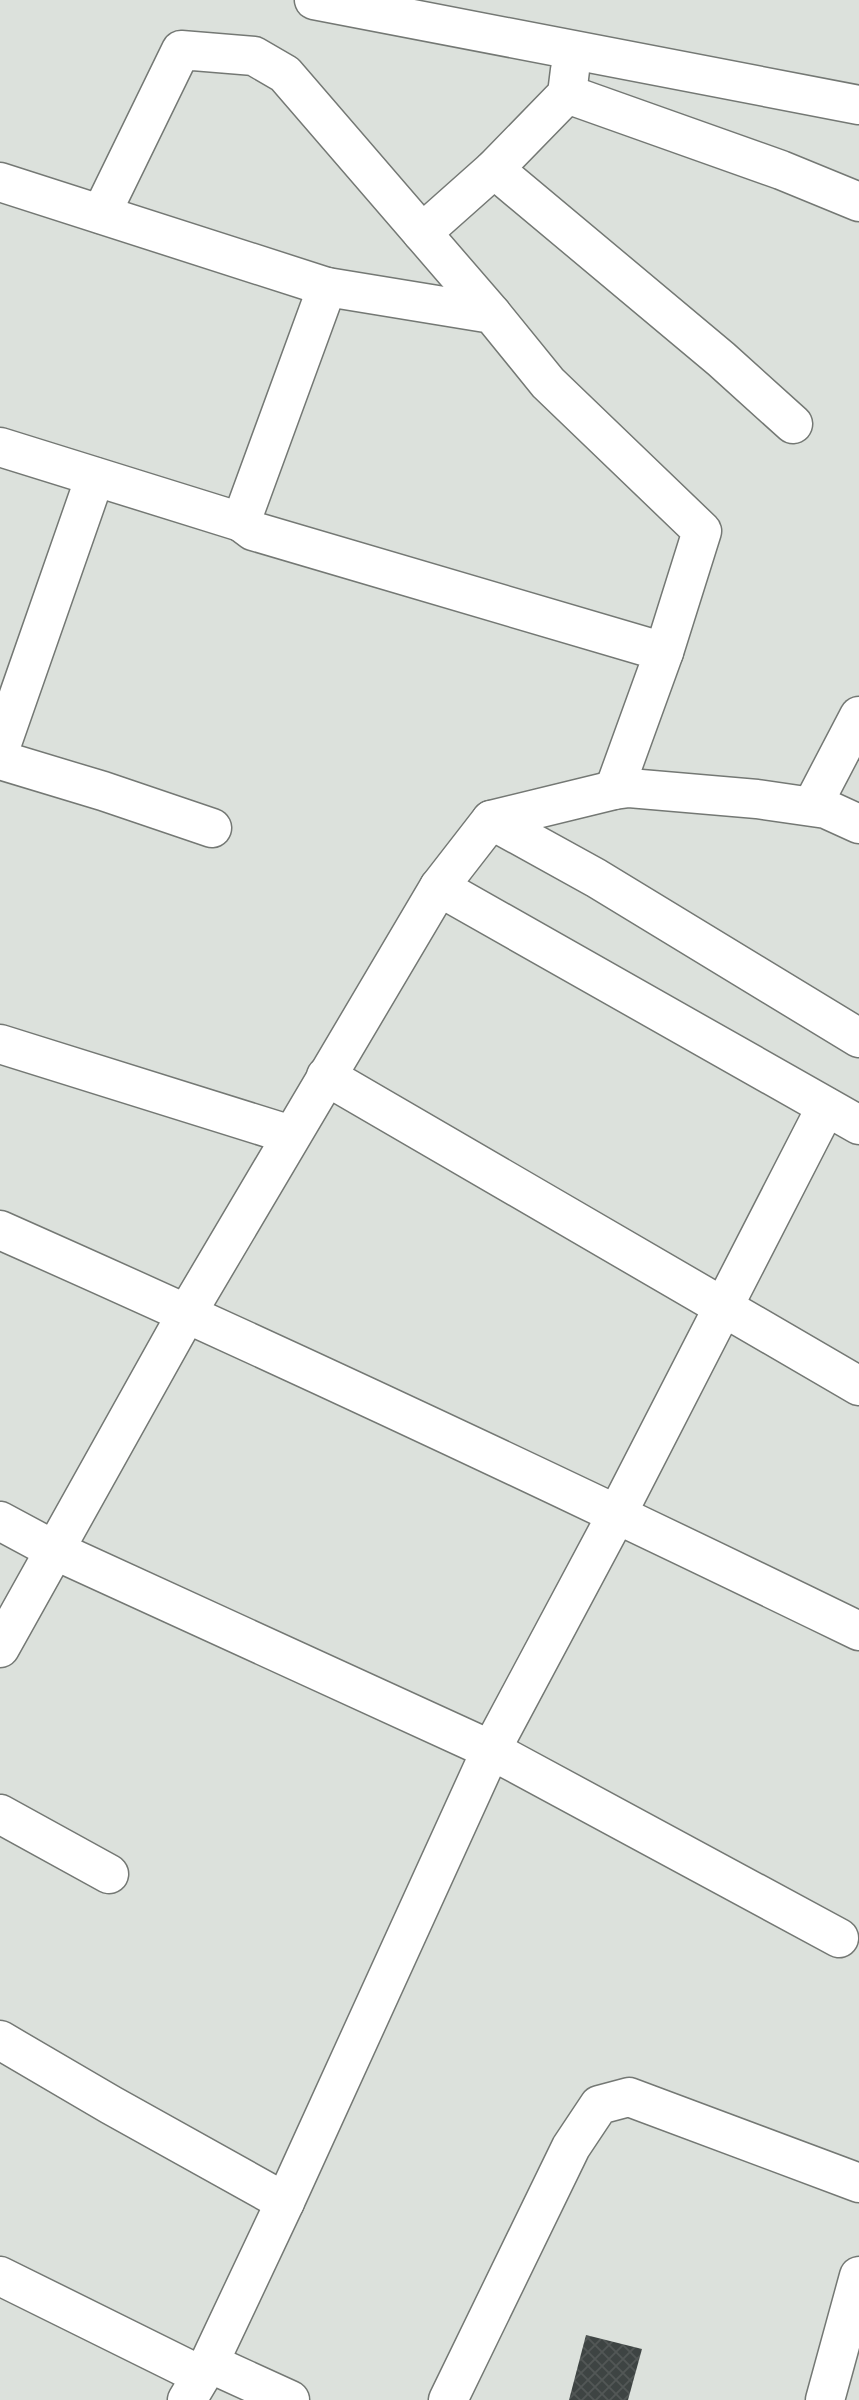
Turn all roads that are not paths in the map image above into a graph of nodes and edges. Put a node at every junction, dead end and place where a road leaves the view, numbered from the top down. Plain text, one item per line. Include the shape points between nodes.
1 (314, 0) edge
2 (573, 50) junction
3 (567, 94) junction
4 (859, 105) edge
5 (494, 169) junction
6 (0, 182) edge
7 (859, 202) edge
8 (101, 214) junction
9 (422, 233) junction
10 (327, 287) junction
11 (492, 314) junction
12 (793, 424) dead end
13 (0, 447) edge
14 (95, 477) junction
15 (241, 522) junction
16 (664, 652) junction
17 (859, 716) edge
18 (0, 749) edge
19 (0, 761) edge
20 (614, 790) junction
21 (812, 807) junction
22 (491, 820) junction
23 (859, 824) edge
24 (212, 828) dead end
25 (439, 887) junction
26 (859, 1038) edge
27 (0, 1044) edge
28 (326, 1076) junction
29 (827, 1107) junction
30 (859, 1125) edge
31 (291, 1135) junction
32 (0, 1230) edge
33 (724, 1308) junction
34 (187, 1312) junction
35 (859, 1386) edge
36 (617, 1514) junction
37 (0, 1521) edge
38 (54, 1550) junction
39 (859, 1631) edge
40 (0, 1648) edge
41 (491, 1750) junction
42 (0, 1814) edge
43 (109, 1874) dead end
44 (839, 1938) dead end
45 (0, 2040) edge
46 (859, 2183) edge
47 (285, 2202) junction
48 (0, 2276) edge
49 (859, 2276) edge
50 (198, 2379) edge
51 (289, 2400) edge
52 (448, 2400) edge
53 (825, 2400) edge

1 - 2 street
2 - 3 street
2 - 4 street
3 - 5 street
3 - 7 street
5 - 9 street
5 - 12 street
6 - 8 street
8 - 9 street via 181,50 254,56 285,74
8 - 10 street
9 - 11 street
10 - 11 street
10 - 15 street
11 - 16 street via 548,383 702,531
13 - 14 street
14 - 15 street
14 - 18 street
15 - 16 street via 253,531
16 - 20 street
17 - 21 street
19 - 24 street
20 - 21 street
20 - 22 street
21 - 23 street via 826,808
22 - 25 street
22 - 26 street via 596,878
25 - 28 street
25 - 29 street
27 - 31 street
28 - 31 street
28 - 33 street
29 - 30 street
29 - 33 street
31 - 34 street
32 - 34 street
33 - 35 street
33 - 36 street
34 - 36 street
34 - 38 street
36 - 39 street
36 - 41 street
37 - 38 street
38 - 40 street
38 - 41 street
41 - 44 street
41 - 47 street
42 - 43 street
45 - 47 street
46 - 52 street via 629,2097 599,2105 571,2147
47 - 50 street
48 - 50 street
49 - 53 street
50 - 51 street

